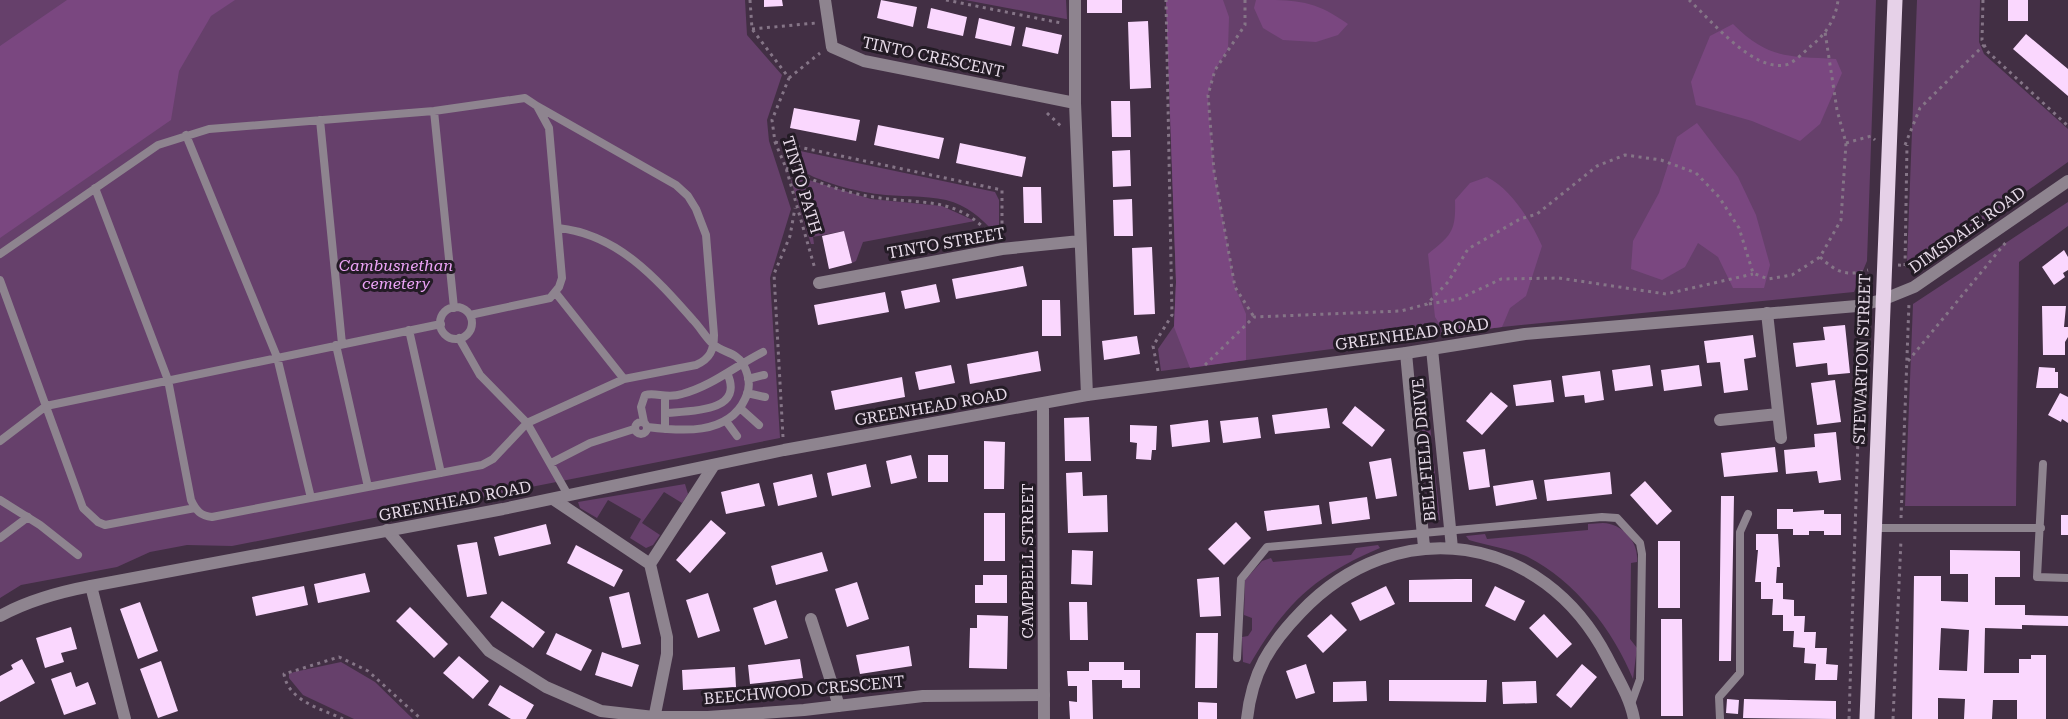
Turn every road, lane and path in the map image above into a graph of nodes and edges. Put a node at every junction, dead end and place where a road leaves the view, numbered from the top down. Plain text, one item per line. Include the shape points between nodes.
1 (750, 0) edge
2 (825, 0) edge
3 (946, 0) edge
4 (1075, 0) edge
5 (1166, 0) edge
6 (1245, 0) edge
7 (1689, 0) edge
8 (1838, 0) edge
9 (1895, 0) edge
10 (1983, 0) edge
11 (827, 21) junction
12 (1075, 25) junction
13 (752, 29) junction
14 (1825, 32) junction
15 (1984, 45) junction
16 (832, 46) junction
17 (789, 78) junction
18 (1027, 93) junction
19 (1075, 103) junction
20 (537, 106) junction
21 (434, 111) junction
22 (320, 120) junction
23 (2068, 126) edge
24 (186, 135) junction
25 (1871, 136) dead end
26 (1077, 140) junction
27 (775, 142) junction
28 (1846, 143) junction
29 (1907, 145) junction
30 (1891, 146) junction
31 (786, 168) junction
32 (2068, 181) edge
33 (95, 188) junction
34 (796, 206) junction
35 (558, 228) junction
36 (2012, 235) dead end
37 (1080, 241) junction
38 (1002, 249) junction
39 (0, 254) edge
40 (1905, 266) dead end
41 (1914, 266) dead end
42 (1753, 273) junction
43 (1859, 273) dead end
44 (0, 280) edge
45 (819, 283) joint
46 (1914, 287) junction
47 (555, 292) junction
48 (1882, 300) junction
49 (1427, 304) junction
50 (1857, 306) junction
51 (454, 308) junction
52 (1767, 313) junction
53 (470, 315) junction
54 (1254, 317) junction
55 (441, 324) junction
56 (409, 330) junction
57 (459, 338) junction
58 (339, 344) junction
59 (714, 345) junction
60 (1432, 349) junction
61 (763, 352) dead end
62 (1406, 353) junction
63 (277, 357) junction
64 (742, 362) junction
65 (1907, 362) junction
66 (727, 373) junction
67 (764, 375) dead end
68 (624, 379) junction
69 (748, 379) junction
70 (168, 380) junction
71 (1194, 381) junction
72 (1160, 385) junction
73 (747, 393) junction
74 (1087, 395) junction
75 (765, 397) dead end
76 (665, 398) junction
77 (1043, 403) junction
78 (46, 406) junction
79 (740, 408) junction
80 (665, 413) junction
81 (1778, 414) junction
82 (1719, 420) dead end
83 (726, 421) junction
84 (527, 423) junction
85 (646, 424) junction
86 (759, 425) dead end
87 (665, 429) junction
88 (737, 436) dead end
89 (1781, 438) dead end
90 (0, 441) edge
91 (784, 450) junction
92 (551, 463) junction
93 (2043, 464) dead end
94 (714, 465) junction
95 (441, 473) junction
96 (368, 487) junction
97 (568, 495) junction
98 (311, 498) junction
99 (553, 499) junction
100 (0, 500) edge
101 (195, 508) junction
102 (1748, 514) dead end
103 (28, 517) junction
104 (1875, 528) junction
105 (1901, 528) junction
106 (2041, 528) junction
107 (387, 530) junction
108 (1448, 532) junction
109 (1424, 533) junction
110 (0, 538) edge
111 (1424, 547) junction
112 (1452, 548) junction
113 (78, 555) dead end
114 (650, 564) junction
115 (2068, 578) edge
116 (92, 586) junction
117 (0, 616) edge
118 (811, 620) dead end
119 (1237, 658) dead end
120 (1044, 695) junction
121 (1631, 704) junction
122 (839, 706) junction
123 (654, 718) edge
124 (125, 719) edge
125 (343, 719) edge
126 (421, 719) edge
127 (1044, 719) edge
128 (1247, 719) edge
129 (1634, 719) edge
130 (1720, 719) edge
131 (1848, 719) edge
132 (1867, 719) edge
133 (1893, 719) edge

1 - 13 path
2 - 11 street
3 - 12 path
4 - 12 street
5 - 72 path via 1172,315 1153,346
6 - 54 path via 1245,25 1215,70 1208,95 1214,171 1235,287
7 - 14 path via 1735,44 1764,64 1787,65
8 - 14 path
9 - 30 main road, STEWARTON STREET
10 - 15 path
11 - 13 path
11 - 16 street
12 - 19 street
13 - 17 path
14 - 28 path via 1836,110
15 - 23 path
15 - 29 path via 1920,108
16 - 17 path via 816,54
16 - 18 street, TINTO CRESCENT via 864,61
17 - 27 path, TINTO PATH via 772,120
18 - 19 street, TINTO CRESCENT
18 - 26 path
19 - 26 street
20 - 21 lane via 525,98
20 - 35 lane via 549,128
20 - 59 lane via 676,185 687,196 706,235
21 - 22 lane
21 - 51 lane
22 - 24 lane via 209,129
22 - 58 lane
24 - 33 lane via 158,145
24 - 63 lane
25 - 28 path
26 - 37 street
27 - 31 path, TINTO PATH
27 - 38 path via 1002,190
28 - 42 path via 1841,220 1820,257 1792,275 1768,279
29 - 30 path
29 - 40 path
30 - 48 main road, STEWARTON STREET
31 - 34 path, TINTO PATH
31 - 38 path via 872,197 954,208 980,222
32 - 46 street, DIMSDALE ROAD
33 - 39 lane
33 - 70 lane
34 - 45 path, TINTO PATH
34 - 91 path via 790,236 774,274
35 - 47 lane via 562,278
35 - 59 lane via 600,237 622,251 673,297
36 - 65 path
37 - 38 street, TINTO STREET
37 - 74 street
38 - 45 street, TINTO STREET
41 - 46 path
42 - 49 path via 1666,294 1559,278 1501,279 1459,299
42 - 49 path via 1739,228 1719,197 1696,173 1661,160 1625,154 1597,166 1537,214 1520,219 1468,249 1448,282
43 - 50 path
44 - 78 lane
46 - 48 street, DIMSDALE ROAD
46 - 65 path via 1909,303
47 - 53 lane via 535,303
47 - 68 lane
48 - 50 street, GREENHEAD ROAD
48 - 104 main road, STEWARTON STREET
49 - 54 path via 1401,311
50 - 52 street, GREENHEAD ROAD
50 - 131 path via 1860,376
51 - 53 lane via 464,309
51 - 55 lane via 444,313
52 - 60 street, GREENHEAD ROAD via 1525,334
52 - 81 street
53 - 57 lane via 471,329
54 - 71 path via 1211,356
55 - 56 lane
55 - 57 lane via 445,334
56 - 58 lane
56 - 95 lane
57 - 84 lane via 480,375
58 - 63 lane
58 - 96 lane
59 - 64 lane
59 - 68 lane via 706,360 696,365
60 - 62 street, GREENHEAD ROAD
60 - 108 street, BELLFIELD DRIVE
61 - 64 lane
62 - 71 street, GREENHEAD ROAD
62 - 109 street, BELLFIELD DRIVE
63 - 70 lane
63 - 98 lane
64 - 66 lane
64 - 69 lane
65 - 105 path
66 - 76 lane via 701,389
66 - 80 lane via 731,386 717,406
67 - 69 lane
68 - 84 lane
69 - 73 lane
70 - 78 lane
70 - 101 lane
71 - 72 street, GREENHEAD ROAD
72 - 74 street, GREENHEAD ROAD
73 - 75 lane
73 - 79 lane
74 - 77 street, GREENHEAD ROAD
76 - 80 lane
76 - 85 lane via 645,395 640,407
77 - 91 street, GREENHEAD ROAD
77 - 120 street, CAMPBELL STREET
78 - 90 lane
78 - 101 lane via 83,508 98,522 105,525
79 - 83 lane
79 - 86 lane
80 - 87 lane
81 - 82 street
81 - 89 street
83 - 87 lane via 696,429
83 - 88 lane
84 - 92 lane
84 - 95 lane via 483,465
85 - 87 lane
85 - 92 lane via 639,421 634,429 590,443
91 - 94 street, GREENHEAD ROAD
92 - 97 lane
93 - 106 lane
94 - 97 street, GREENHEAD ROAD
94 - 114 street
95 - 96 lane
96 - 98 lane
97 - 99 street, GREENHEAD ROAD
98 - 101 lane via 212,517
99 - 107 street, GREENHEAD ROAD
99 - 114 street
100 - 103 lane
102 - 130 lane via 1740,532 1740,673 1719,697
103 - 110 lane
103 - 113 lane
104 - 105 lane
104 - 132 main road, STEWARTON STREET
105 - 106 lane
105 - 133 path
106 - 115 lane via 2037,577
107 - 116 street, GREENHEAD ROAD
107 - 123 street, BEECHWOOD CRESCENT via 489,651 571,700 602,711
108 - 109 lane
108 - 112 street, BELLFIELD DRIVE
108 - 121 lane via 1602,517 1617,518 1632,531 1642,554 1640,679
109 - 111 street, BELLFIELD DRIVE
109 - 119 lane via 1267,547 1241,579
111 - 112 street
111 - 128 street via 1360,568 1318,594 1285,628 1264,658 1250,692
112 - 121 street via 1506,561 1533,574 1572,606 1595,635
114 - 123 street via 667,645
116 - 117 street, GREENHEAD ROAD via 51,594
116 - 124 street
118 - 122 street
120 - 122 street, BEECHWOOD CRESCENT via 923,696
120 - 127 street, CAMPBELL STREET
121 - 129 street
122 - 123 street, BEECHWOOD CRESCENT
125 - 126 path via 299,699 285,683 284,674 339,657 368,671

